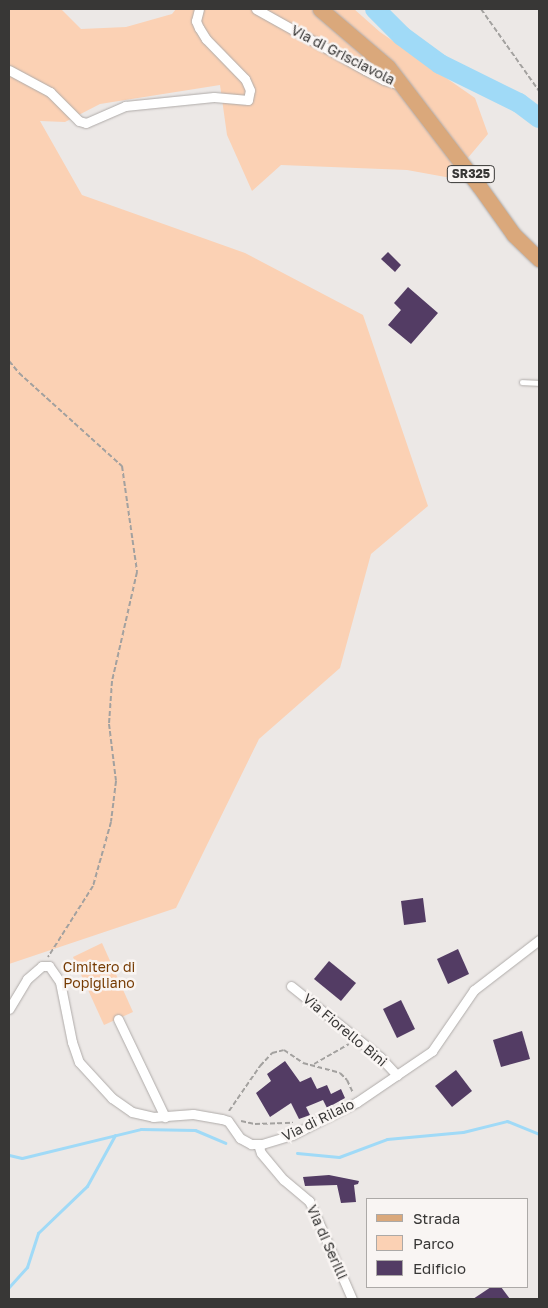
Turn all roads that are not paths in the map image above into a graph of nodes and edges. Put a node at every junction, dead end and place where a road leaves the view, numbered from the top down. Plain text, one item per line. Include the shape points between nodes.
1 (199, 9) edge
2 (256, 9) edge
3 (320, 9) edge
4 (9, 70) edge
5 (404, 86) junction
6 (539, 259) edge
7 (522, 382) dead end
8 (539, 383) edge
9 (539, 940) edge
10 (291, 986) dead end
11 (9, 1010) edge
12 (118, 1019) dead end
13 (397, 1075) junction
14 (165, 1117) junction
15 (258, 1144) junction
16 (352, 1299) edge

1 - 4 street via 196,21 199,28 245,79 250,90 248,100 214,97 126,106 86,123 79,121 50,92
2 - 5 street, Via di Grisciavola via 384,80
3 - 5 main road, SR325 via 360,42
5 - 6 main road, SR325 via 514,235
7 - 8 lane
9 - 13 street, Via di Rilaio via 474,990 432,1051
10 - 13 street, Via Fiorello Bini via 380,1057
11 - 14 street via 27,979 42,966 49,966 60,982 72,1042 86,1072 112,1098 132,1112
12 - 14 street
13 - 15 street, Via di Rilaio via 357,1102 292,1135
14 - 15 street via 193,1114 226,1121 240,1138 250,1144
15 - 16 street, Via di Serilli via 266,1160 309,1201

